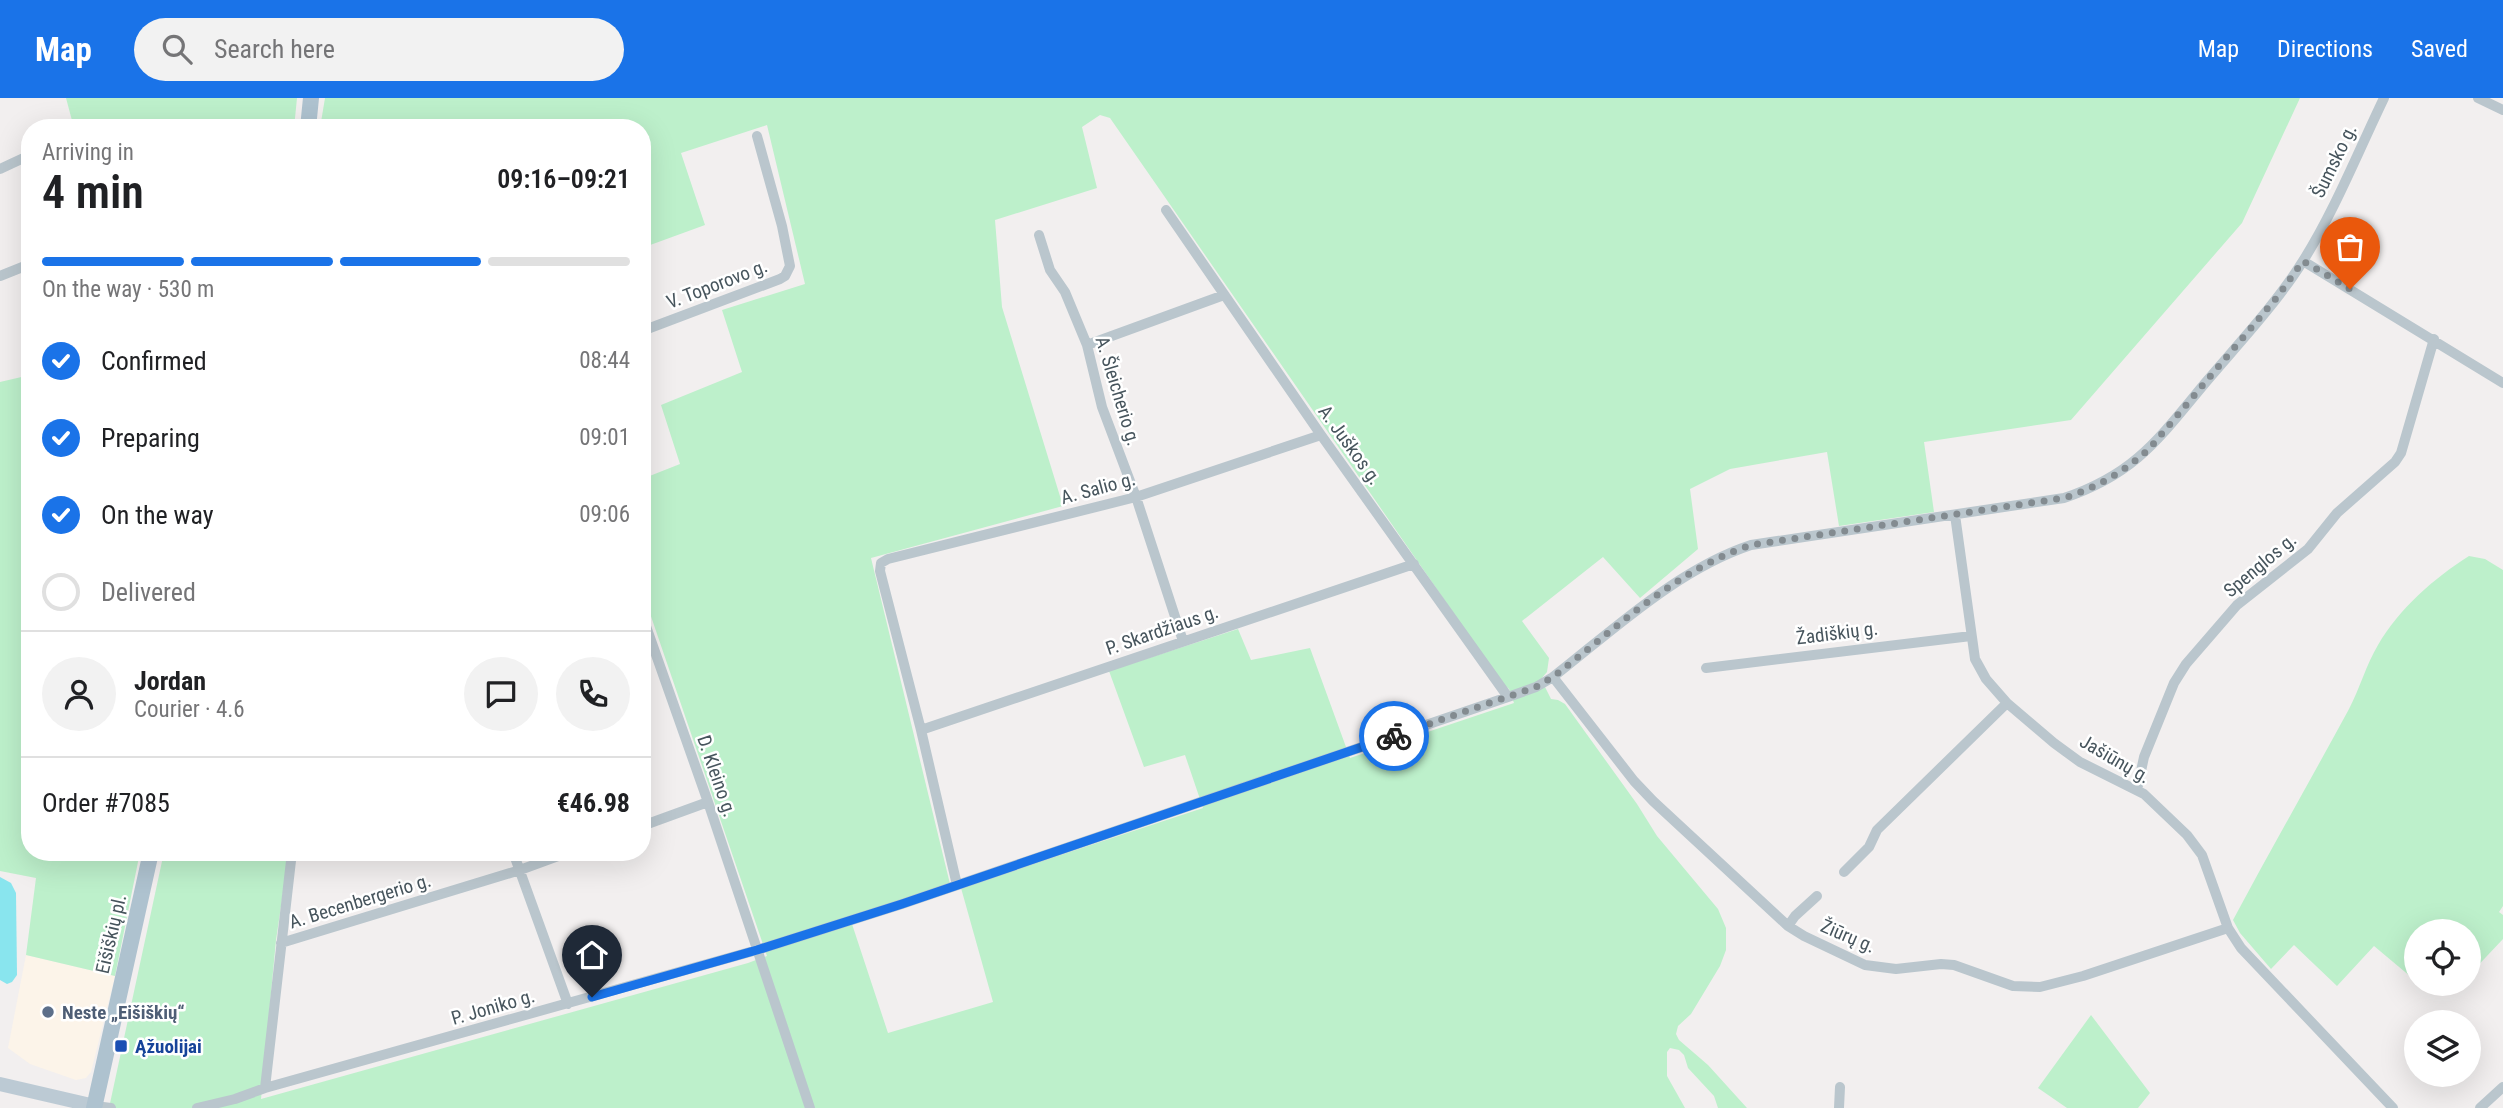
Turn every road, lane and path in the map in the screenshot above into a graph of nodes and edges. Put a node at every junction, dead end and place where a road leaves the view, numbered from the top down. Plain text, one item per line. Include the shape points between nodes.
1 (311, 98) edge
2 (2384, 98) edge
3 (2478, 98) edge
4 (2503, 110) edge
5 (309, 119) edge
6 (757, 136) dead end
7 (21, 159) edge
8 (0, 169) edge
9 (1166, 210) dead end
10 (1039, 234) dead end
11 (2303, 261) junction
12 (21, 268) edge
13 (0, 276) edge
14 (1224, 295) junction
15 (651, 328) edge
16 (2434, 339) junction
17 (1087, 345) junction
18 (2503, 383) edge
19 (1321, 435) junction
20 (1136, 496) junction
21 (1955, 515) junction
22 (1414, 564) junction
23 (1971, 636) junction
24 (651, 640) edge
25 (1183, 640) junction
26 (1706, 668) dead end
27 (1553, 677) junction
28 (1508, 697) junction
29 (2007, 704) junction
30 (921, 730) junction
31 (2137, 790) junction
32 (708, 802) junction
33 (651, 823) edge
34 (149, 861) edge
35 (291, 861) edge
36 (516, 861) edge
37 (544, 861) edge
38 (520, 870) junction
39 (1844, 872) dead end
40 (957, 885) junction
41 (1817, 896) dead end
42 (1788, 926) junction
43 (2228, 928) junction
44 (281, 943) junction
45 (757, 950) junction
46 (568, 1004) junction
47 (0, 1084) edge
48 (1840, 1087) dead end
49 (2503, 1087) edge
50 (265, 1088) junction
51 (100, 1107) edge
52 (197, 1108) edge
53 (810, 1108) edge
54 (1839, 1108) edge
55 (2393, 1108) edge
56 (2480, 1108) edge

1 - 5 main road
2 - 11 street, Šumsko g.
3 - 4 street
6 - 15 street, V. Toporovo g. via 782,226 788,272
7 - 8 street
9 - 14 street, A. Juškos g.
10 - 17 street, A. Šleicherio g. via 1050,271 1065,292
11 - 16 street
11 - 21 street, Šumsko g. via 2133,464 2064,498
12 - 13 street
14 - 17 street
14 - 19 street, A. Juškos g.
16 - 18 street
16 - 31 street, Spenglos g. via 2395,462 2337,513 2308,549 2237,606 2186,664 2144,757
17 - 20 street, A. Šleicherio g. via 1102,407
19 - 20 street, A. Salio g.
19 - 22 street, A. Juškos g.
20 - 25 street, A. Šleicherio g.
20 - 30 street, A. Salio g. via 881,563
21 - 23 street, Jašiūnų g.
21 - 27 street, Šumsko g. via 1736,550 1679,580
22 - 25 street, P. Skardžiaus g.
22 - 28 street, A. Juškos g.
23 - 26 street, Žadiškių g.
23 - 29 street, Jašiūnų g. via 1980,669
24 - 32 street, D. Kleino g.
25 - 30 street, P. Skardžiaus g.
27 - 28 street, P. Joniko g.
27 - 42 street, Žiūrų g. via 1634,781
28 - 40 street, P. Joniko g.
29 - 31 street, Jašiūnų g. via 2080,762
29 - 39 street via 1877,830 1869,846
30 - 40 street
31 - 43 street, Jašiūnų g. via 2195,845 2208,868
32 - 33 street
32 - 45 street, D. Kleino g.
34 - 51 main road, Eišiškių pl.
35 - 44 street
36 - 38 street
37 - 38 street, A. Becenbergerio g.
38 - 44 street, A. Becenbergerio g.
38 - 46 street
40 - 45 street, P. Joniko g.
41 - 42 street
42 - 43 street, Žiūrų g. via 1865,965 1896,969 1954,965 2013,986 2039,987
43 - 55 street, Jašiūnų g. via 2271,982
44 - 50 street
45 - 46 street, P. Joniko g.
45 - 53 street, D. Kleino g.
46 - 50 street, P. Joniko g.
47 - 51 main road
48 - 54 street
49 - 56 street
50 - 52 street, P. Joniko g.

